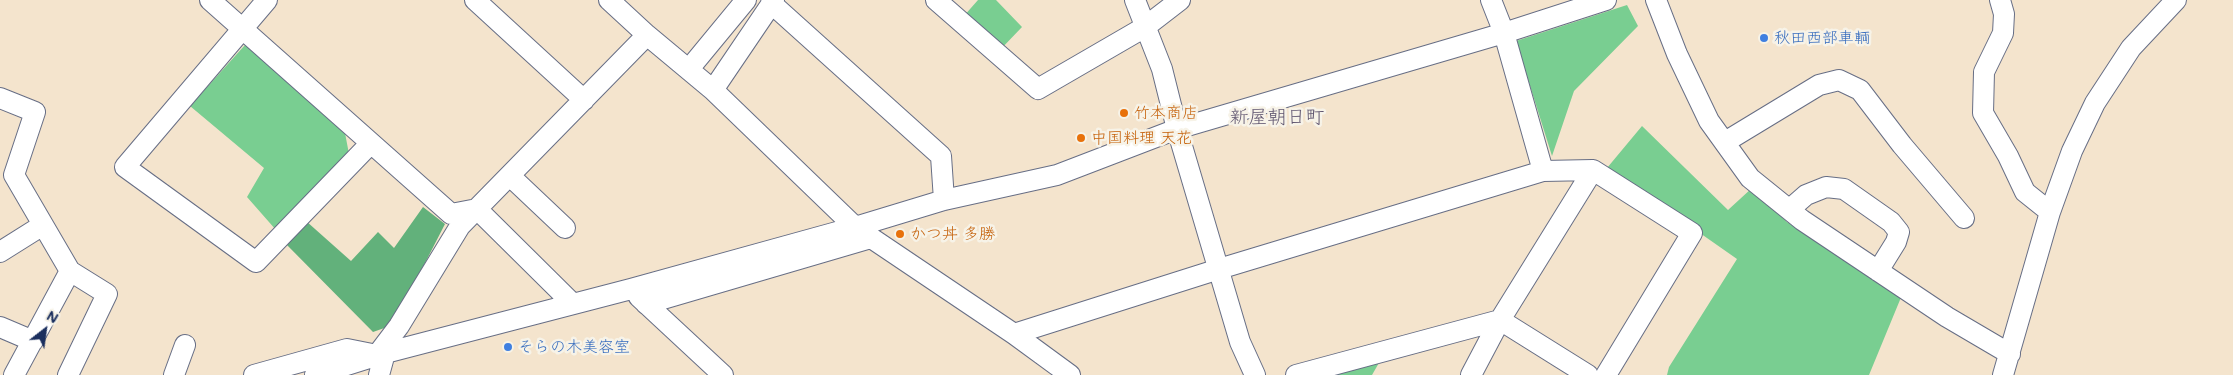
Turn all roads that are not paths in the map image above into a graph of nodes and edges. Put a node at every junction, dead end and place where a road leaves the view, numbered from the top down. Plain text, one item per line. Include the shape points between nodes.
1 (210, 0) edge
2 (267, 0) edge
3 (475, 0) edge
4 (609, 0) edge
5 (746, 0) edge
6 (936, 0) edge
7 (1135, 0) edge
8 (1180, 0) edge
9 (1491, 0) edge
10 (1606, 0) edge
11 (1656, 0) edge
12 (2000, 0) edge
13 (2176, 0) edge
14 (773, 2) edge
15 (1145, 26) junction
16 (242, 28) junction
17 (1504, 34) junction
18 (647, 35) junction
19 (689, 69) junction
20 (713, 90) junction
21 (0, 98) edge
22 (584, 100) junction
23 (1177, 129) junction
24 (371, 142) junction
25 (1724, 142) junction
26 (1593, 170) junction
27 (1543, 171) junction
28 (510, 176) junction
29 (944, 200) junction
30 (477, 209) junction
31 (1790, 210) junction
32 (2050, 212) junction
33 (1964, 218) dead end
34 (43, 225) junction
35 (565, 228) dead end
36 (863, 232) junction
37 (0, 252) edge
38 (1220, 269) junction
39 (70, 271) junction
40 (1878, 271) junction
41 (631, 289) junction
42 (572, 303) junction
43 (646, 304) junction
44 (1500, 320) junction
45 (0, 327) edge
46 (1014, 334) junction
47 (33, 341) junction
48 (185, 345) dead end
49 (381, 354) junction
50 (2010, 354) junction
51 (14, 375) edge
52 (68, 375) edge
53 (174, 375) edge
54 (254, 375) edge
55 (315, 375) edge
56 (379, 375) edge
57 (722, 375) edge
58 (1070, 375) edge
59 (1254, 375) edge
60 (1296, 375) edge
61 (1471, 375) edge
62 (1588, 375) edge
63 (1606, 375) edge
64 (2003, 375) edge

1 - 16 street
2 - 16 street
3 - 22 street
4 - 18 street
5 - 19 street
6 - 15 street via 1038,89
7 - 15 street
8 - 15 street
9 - 17 street
10 - 17 street
11 - 25 street via 1677,54
12 - 32 street via 2004,14 2003,33 1984,72 1982,113 2025,192
13 - 32 street via 2131,48 2094,103
14 - 20 street
14 - 29 street via 941,156
15 - 23 street via 1162,70
16 - 24 street
16 - 24 street via 126,167 256,262
17 - 23 street
17 - 27 street
18 - 19 street
18 - 22 street
19 - 20 street
20 - 36 street
21 - 34 street via 35,112 14,175
22 - 28 street
23 - 29 street via 1057,175
23 - 38 street
24 - 30 street via 451,214
25 - 31 street via 1750,178
25 - 33 street via 1819,85 1839,80 1860,90
26 - 27 street
26 - 44 street
26 - 63 street via 1692,233
27 - 38 street
28 - 30 street
28 - 35 street
29 - 36 street
30 - 42 street
30 - 49 street via 452,239
31 - 40 street
31 - 40 street via 1806,195 1826,187 1844,189 1891,222 1899,232
32 - 50 street
34 - 37 street
34 - 39 street
36 - 41 street
36 - 43 street
36 - 46 street
38 - 46 street
38 - 59 street via 1240,342
39 - 47 street
39 - 52 street via 107,294
40 - 50 street
41 - 42 street
41 - 43 street
42 - 49 street
43 - 57 street
44 - 60 street
44 - 61 street
44 - 62 street
45 - 47 street
46 - 58 street
47 - 51 street
48 - 53 street
49 - 54 street via 347,349
49 - 55 street
49 - 56 street
50 - 64 street

